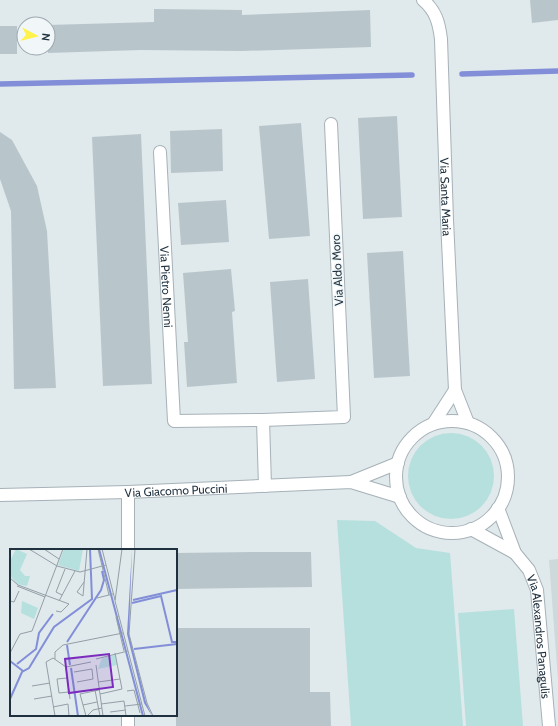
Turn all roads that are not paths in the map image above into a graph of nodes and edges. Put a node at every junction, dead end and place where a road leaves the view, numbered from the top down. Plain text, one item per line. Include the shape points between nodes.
1 (429, 2) edge
2 (331, 124) dead end
3 (160, 152) dead end
4 (455, 390) junction
5 (263, 420) junction
6 (468, 423) junction
7 (433, 424) junction
8 (398, 462) junction
9 (351, 482) junction
10 (264, 486) junction
11 (128, 492) junction
12 (0, 495) edge
13 (400, 497) junction
14 (498, 508) junction
15 (471, 530) junction
16 (128, 549) edge
17 (515, 553) junction
18 (548, 726) edge

1 - 4 street, Via Santa Maria via 438,20 442,39
2 - 5 street, Via Aldo Moro via 344,417
3 - 5 street, Via Pietro Nenni via 174,421
4 - 6 street, Via Santa Maria
4 - 7 street
5 - 10 street
6 - 7 street via 451,421
6 - 14 street via 484,430 496,442 505,458 508,475 506,492
7 - 8 street via 417,432 405,446
8 - 9 street, Via Giacomo Puccini
8 - 13 street via 396,480
9 - 10 street, Via Giacomo Puccini
9 - 13 street, Via Giacomo Puccini
10 - 11 street, Via Giacomo Puccini
11 - 12 street, Via Giacomo Puccini
11 - 16 street
13 - 15 street via 408,512 421,524 437,531 454,533
14 - 15 street via 486,521
14 - 17 street, Via Alexandros Panagulis
15 - 17 street, Via Alexandros Panagulis
17 - 18 street, Via Alexandros Panagulis via 529,570 537,590

